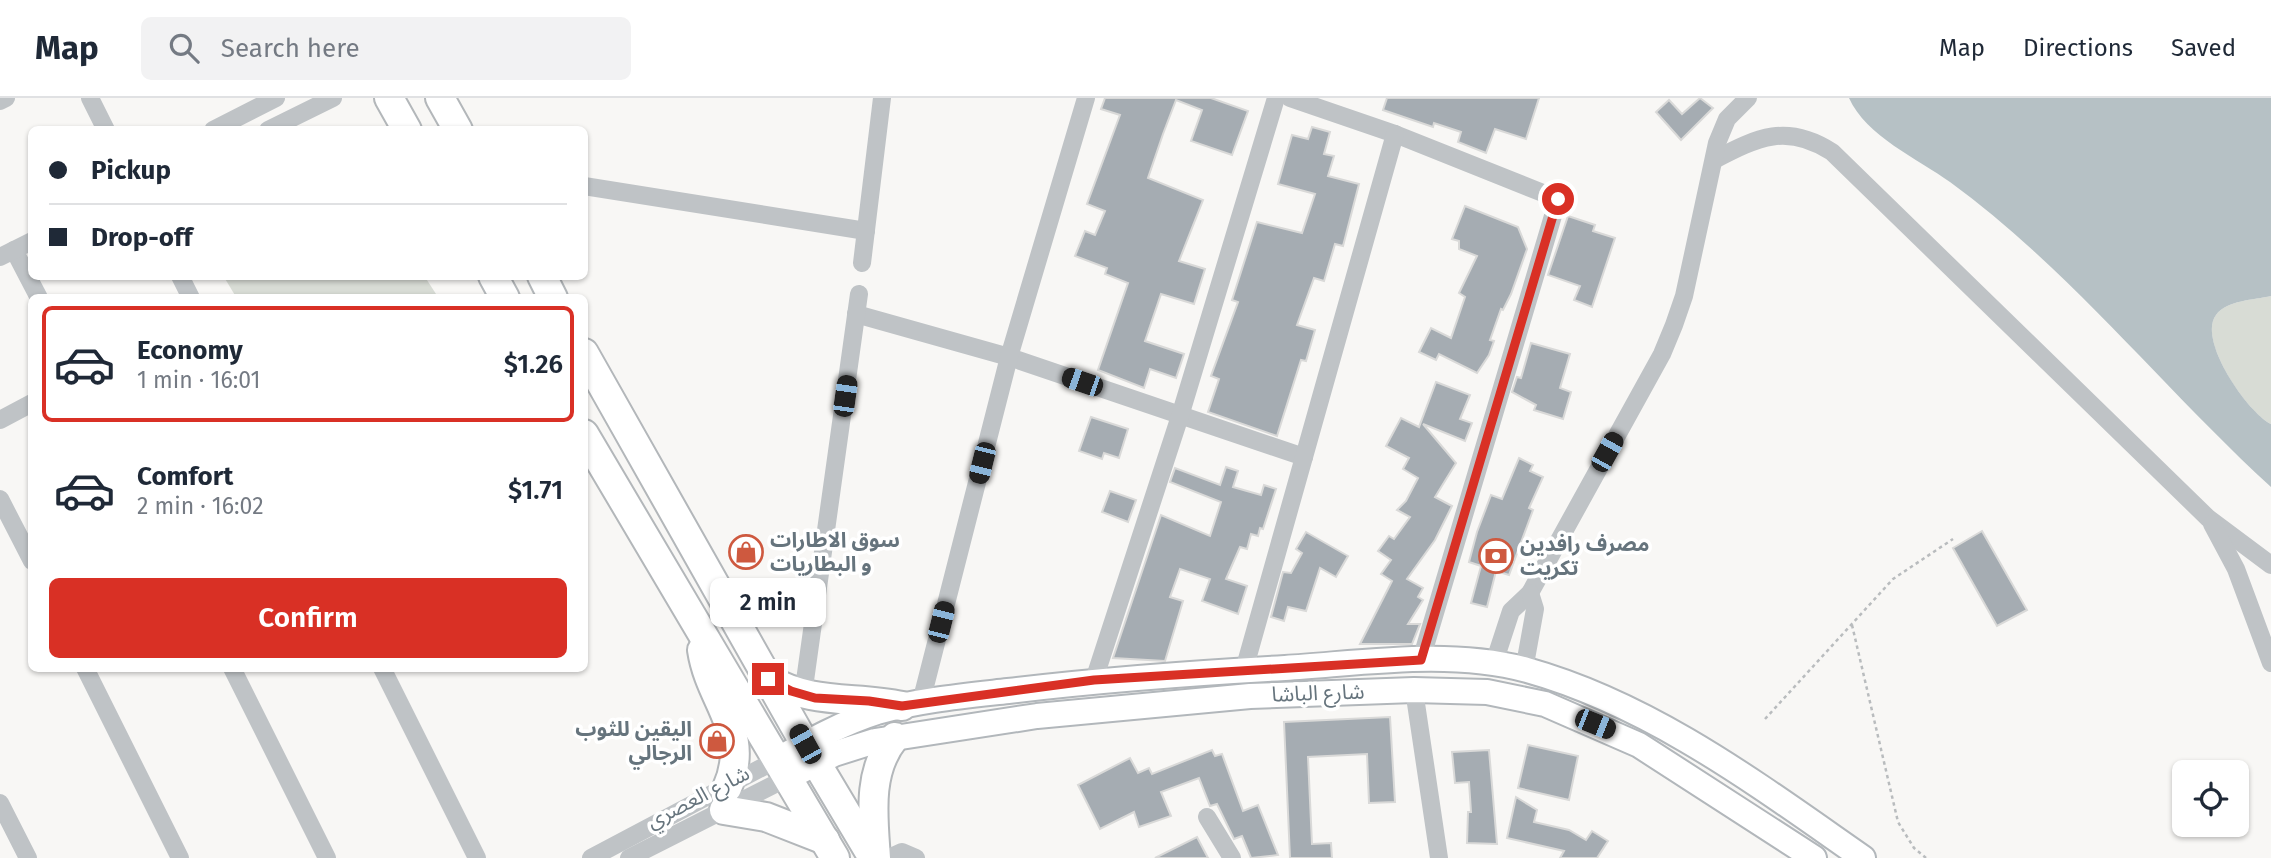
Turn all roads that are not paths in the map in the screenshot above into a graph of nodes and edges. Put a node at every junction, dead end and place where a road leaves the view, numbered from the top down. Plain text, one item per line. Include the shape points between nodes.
1 (6, 98) edge
2 (90, 98) edge
3 (276, 98) edge
4 (333, 98) edge
5 (389, 98) edge
6 (440, 98) edge
7 (882, 98) edge
8 (1086, 98) edge
9 (1276, 98) edge
10 (1290, 98) edge
11 (1748, 98) edge
12 (0, 101) edge
13 (104, 126) edge
14 (221, 126) edge
15 (276, 126) edge
16 (405, 126) edge
17 (456, 126) edge
18 (1395, 134) junction
19 (1714, 160) junction
20 (588, 187) edge
21 (866, 231) junction
22 (28, 243) edge
23 (7, 254) edge
24 (862, 263) dead end
25 (36, 294) edge
26 (859, 294) dead end
27 (856, 314) junction
28 (1009, 357) junction
29 (588, 360) edge
30 (28, 406) edge
31 (1180, 416) junction
32 (0, 420) edge
33 (588, 441) edge
34 (1304, 457) junction
35 (0, 499) edge
36 (2208, 518) junction
37 (28, 553) edge
38 (2271, 565) edge
39 (1530, 593) junction
40 (701, 630) junction
41 (1421, 660) junction
42 (1494, 663) junction
43 (2271, 663) edge
44 (1244, 670) junction
45 (1524, 670) junction
46 (87, 672) edge
47 (234, 672) edge
48 (384, 672) edge
49 (768, 679) junction
50 (1094, 680) junction
51 (1414, 690) junction
52 (803, 695) junction
53 (911, 704) junction
54 (895, 737) junction
55 (810, 754) junction
56 (783, 768) junction
57 (726, 799) junction
58 (0, 803) edge
59 (1207, 817) dead end
60 (830, 849) edge
61 (321, 856) edge
62 (1442, 857) edge
63 (28, 858) edge
64 (180, 858) edge
65 (477, 858) edge
66 (590, 858) edge
67 (629, 858) edge
68 (874, 858) edge
69 (889, 858) edge
70 (916, 858) edge
71 (1232, 858) edge
72 (1814, 858) edge
73 (1863, 858) edge

1 - 12 street
2 - 13 street
3 - 14 street
4 - 15 street
5 - 16 main road
6 - 17 main road
7 - 21 street
8 - 28 street
9 - 31 street
10 - 18 street
11 - 19 street via 1727,120
18 - 34 street
18 - 41 street via 1558,199
19 - 36 street via 1771,136 1793,135 1832,152
19 - 39 street via 1684,296 1662,354
20 - 21 street
21 - 24 street
22 - 23 street
23 - 25 street
26 - 27 street
27 - 28 street
27 - 52 street
28 - 31 street
28 - 53 street
29 - 49 main road
30 - 32 street
31 - 34 street
31 - 50 street
33 - 40 main road
34 - 44 street
35 - 37 street
36 - 38 street
36 - 43 street via 2236,569
39 - 42 street via 1511,611
39 - 45 street via 1535,608
40 - 56 main road
40 - 57 main road via 709,680 734,733 736,761
41 - 42 main road
41 - 44 main road
42 - 45 main road
44 - 50 main road
45 - 73 main road via 1611,702 1702,749
46 - 64 street
47 - 61 street
48 - 65 street
49 - 52 main road
49 - 55 main road
50 - 53 main road
51 - 54 main road, شارع الباشا via 1179,701
51 - 62 street
51 - 72 main road, شارع الباشا via 1515,695 1611,731 1677,767
52 - 53 main road
53 - 55 main road via 852,721
54 - 55 main road, شارع الباشا
54 - 68 main road via 880,758 874,782
55 - 56 main road
55 - 68 main road
56 - 57 street, شارع العصري
56 - 60 main road
57 - 60 main road
57 - 66 street, شارع العصري
57 - 67 street, شارع العصري
58 - 63 street
59 - 71 street
69 - 70 street via 902,852

